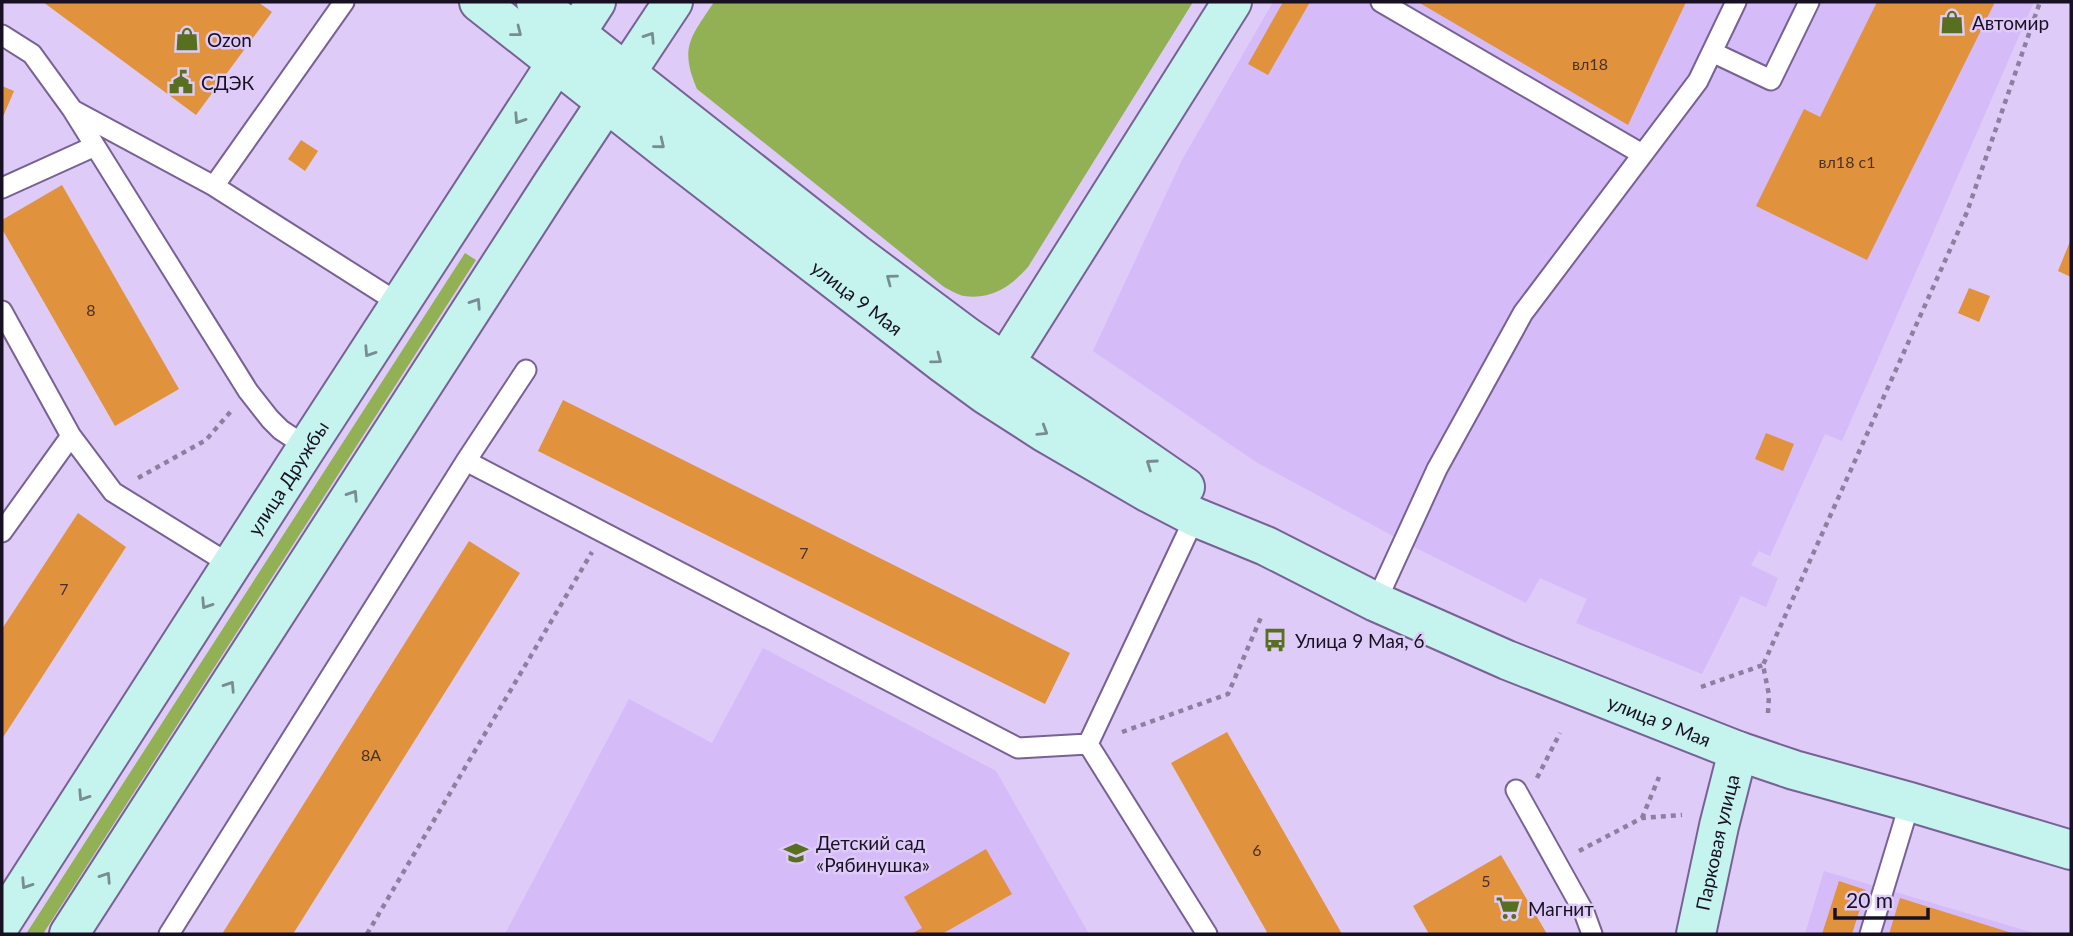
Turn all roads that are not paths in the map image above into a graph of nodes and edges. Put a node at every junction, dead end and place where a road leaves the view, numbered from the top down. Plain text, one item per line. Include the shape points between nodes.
1 (344, 2) edge
2 (479, 2) edge
3 (536, 2) edge
4 (596, 2) edge
5 (673, 2) edge
6 (1232, 2) edge
7 (1381, 2) edge
8 (1736, 2) edge
9 (1809, 2) edge
10 (2, 35) edge
11 (566, 48) junction
12 (1712, 52) junction
13 (617, 87) junction
14 (72, 109) junction
15 (96, 146) junction
16 (1642, 154) junction
17 (214, 186) junction
18 (2, 188) edge
19 (400, 304) junction
20 (2, 311) edge
21 (526, 370) dead end
22 (995, 379) junction
23 (71, 436) junction
24 (307, 447) junction
25 (467, 461) junction
26 (1195, 517) junction
27 (2, 532) edge
28 (1266, 546) junction
29 (231, 565) junction
30 (1376, 602) junction
31 (1088, 744) junction
32 (1738, 751) junction
33 (1520, 797) road end
34 (1910, 802) junction
35 (2071, 850) edge
36 (2, 922) edge
37 (69, 934) edge
38 (169, 934) edge
39 (1207, 934) edge
40 (1592, 934) edge
41 (1696, 934) edge
42 (1870, 934) edge

1 - 17 lane
2 -> 11 main road, улица 9 Мая
3 - 11 main road, улица 9 Мая
4 - 11 main road, улица Дружбы
13 -> 5 main road
6 - 22 main road
7 - 16 lane
8 - 12 lane
9 - 12 lane via 1771,80
10 - 14 lane via 32,54
11 - 13 main road, улица 9 Мая
11 -> 19 main road, улица Дружбы
12 - 16 lane via 1698,81
13 - 22 main road, улица 9 Мая via 823,272
37 -> 13 main road
14 - 15 lane
14 - 17 lane
15 - 18 lane
15 - 24 lane via 248,391 270,419
16 - 30 lane via 1523,313 1437,469
17 - 19 lane
19 -> 24 main road, улица Дружбы
20 - 23 lane
21 - 25 lane
22 -> 26 main road, улица 9 Мая via 1056,439
28 -> 22 main road, улица 9 Мая via 1211,505
23 - 27 lane
23 - 29 lane via 113,492
24 - 29 main road, улица Дружбы
25 - 31 lane via 1018,748
25 - 38 lane
26 - 28 main road, улица 9 Мая
26 - 31 lane
28 - 30 main road, улица 9 Мая
29 -> 36 main road, улица Дружбы
30 - 32 main road, улица 9 Мая via 1507,660
31 - 39 lane
32 - 34 main road, улица 9 Мая
32 - 41 main road, Парковая улица
33 - 40 lane
34 - 35 main road, улица 9 Мая
34 - 42 lane

